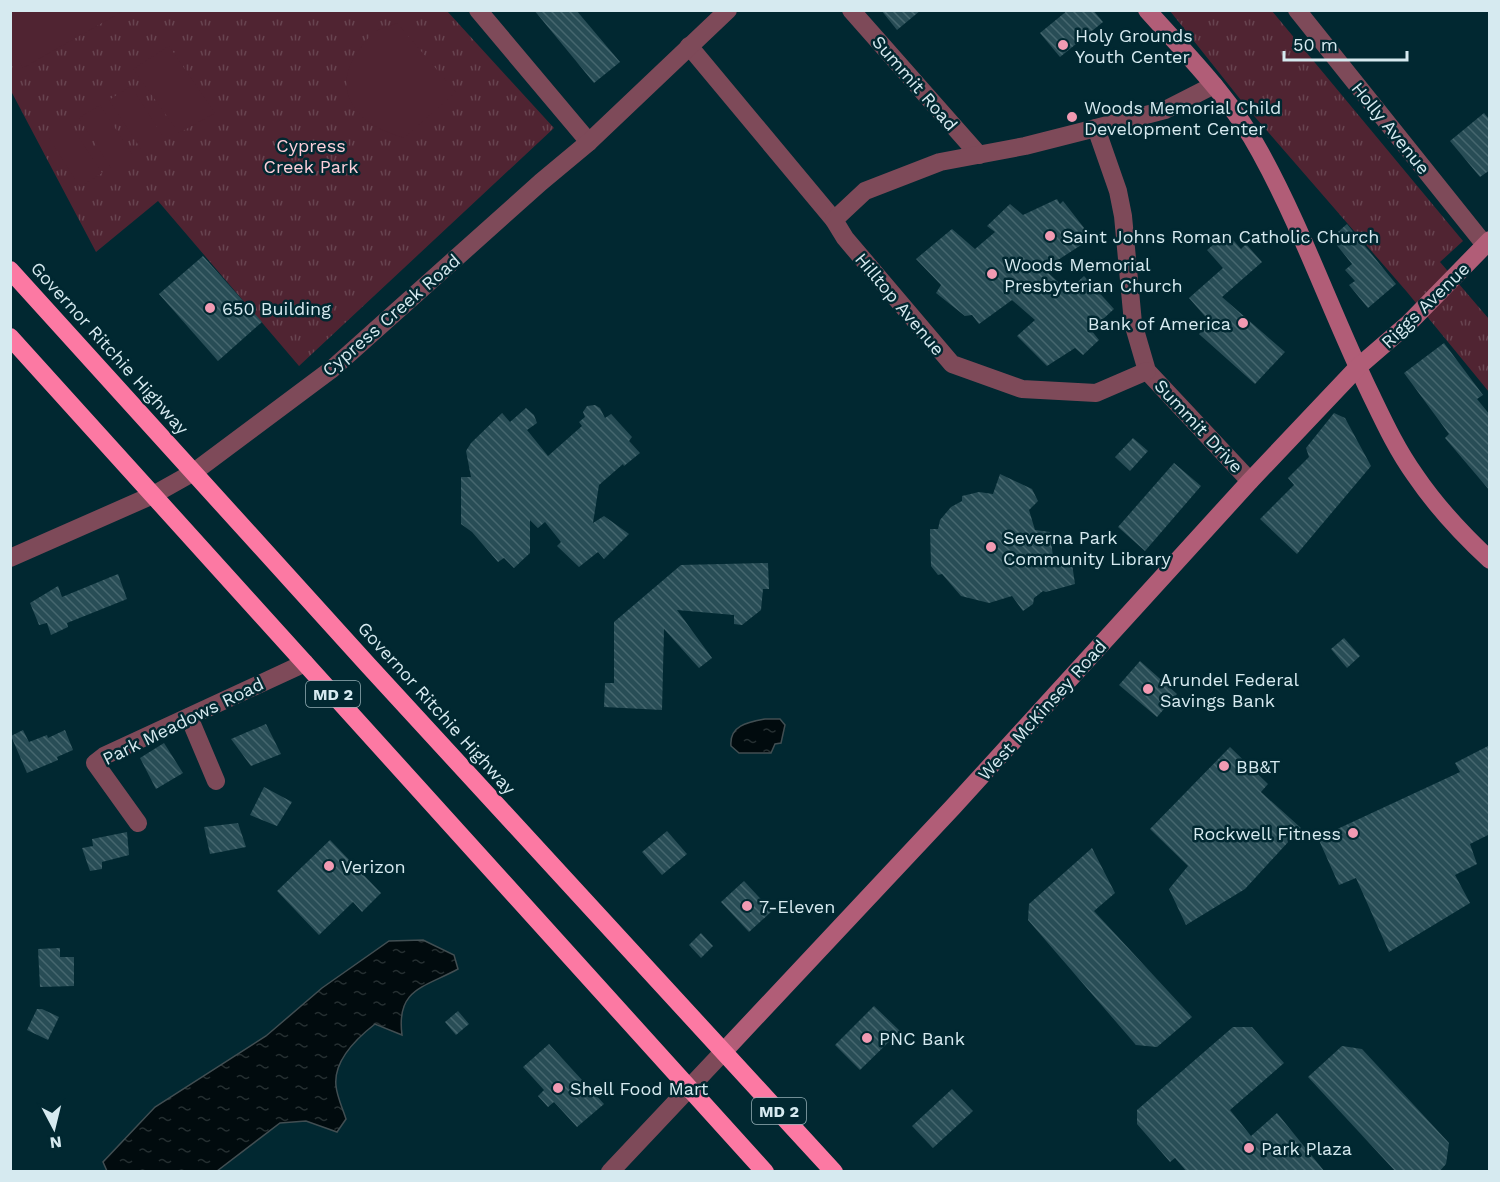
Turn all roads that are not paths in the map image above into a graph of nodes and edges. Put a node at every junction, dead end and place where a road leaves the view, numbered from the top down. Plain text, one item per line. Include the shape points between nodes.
1 (478, 10) edge
2 (728, 10) edge
3 (851, 10) edge
4 (1147, 10) edge
5 (1297, 10) edge
6 (689, 46) junction
7 (1214, 85) junction
8 (1096, 128) junction
9 (589, 142) junction
10 (979, 155) junction
11 (834, 220) junction
12 (1487, 243) edge
13 (10, 270) edge
14 (10, 337) edge
15 (1358, 367) junction
16 (1147, 372) junction
17 (194, 472) junction
18 (1250, 481) junction
19 (153, 495) junction
20 (10, 558) edge
21 (1490, 560) edge
22 (305, 663) junction
23 (189, 717) junction
24 (216, 781) dead end
25 (138, 823) dead end
26 (725, 1050) junction
27 (689, 1088) junction
28 (610, 1172) edge
29 (765, 1172) edge
30 (834, 1172) edge

1 - 9 street
2 - 6 street, Cypress Creek Road
3 - 10 street, Summit Road
4 - 7 street
5 - 12 street, Holly Avenue
6 - 9 street, Cypress Creek Road
6 - 11 street, Hilltop Avenue
7 - 8 street via 1165,110
7 - 15 street via 1240,118 1274,178
8 - 10 street
8 - 16 street via 1118,191 1133,323
9 - 17 street, Cypress Creek Road via 332,369
10 - 11 street via 940,162 865,191
11 - 16 street, Hilltop Avenue via 952,364 1022,389 1096,393
12 - 15 street, Riggs Avenue via 1409,323
13 - 17 highway, Governor Ritchie Highway / MD 2
14 - 19 highway, MD 2
15 - 18 street, West McKinsey Road
15 - 21 street via 1413,473
16 - 18 street, Summit Drive
17 - 19 street, Cypress Creek Road
17 - 26 highway, Governor Ritchie Highway / MD 2
18 - 26 street, West McKinsey Road via 954,807
19 - 20 street, Cypress Creek Road
19 - 22 highway, MD 2
22 - 23 street, Park Meadows Road
22 - 27 highway, MD 2
23 - 24 street
23 - 25 street, Park Meadows Road via 95,763
26 - 27 street
26 - 30 highway, Governor Ritchie Highway / MD 2
27 - 28 street
27 - 29 highway, MD 2

